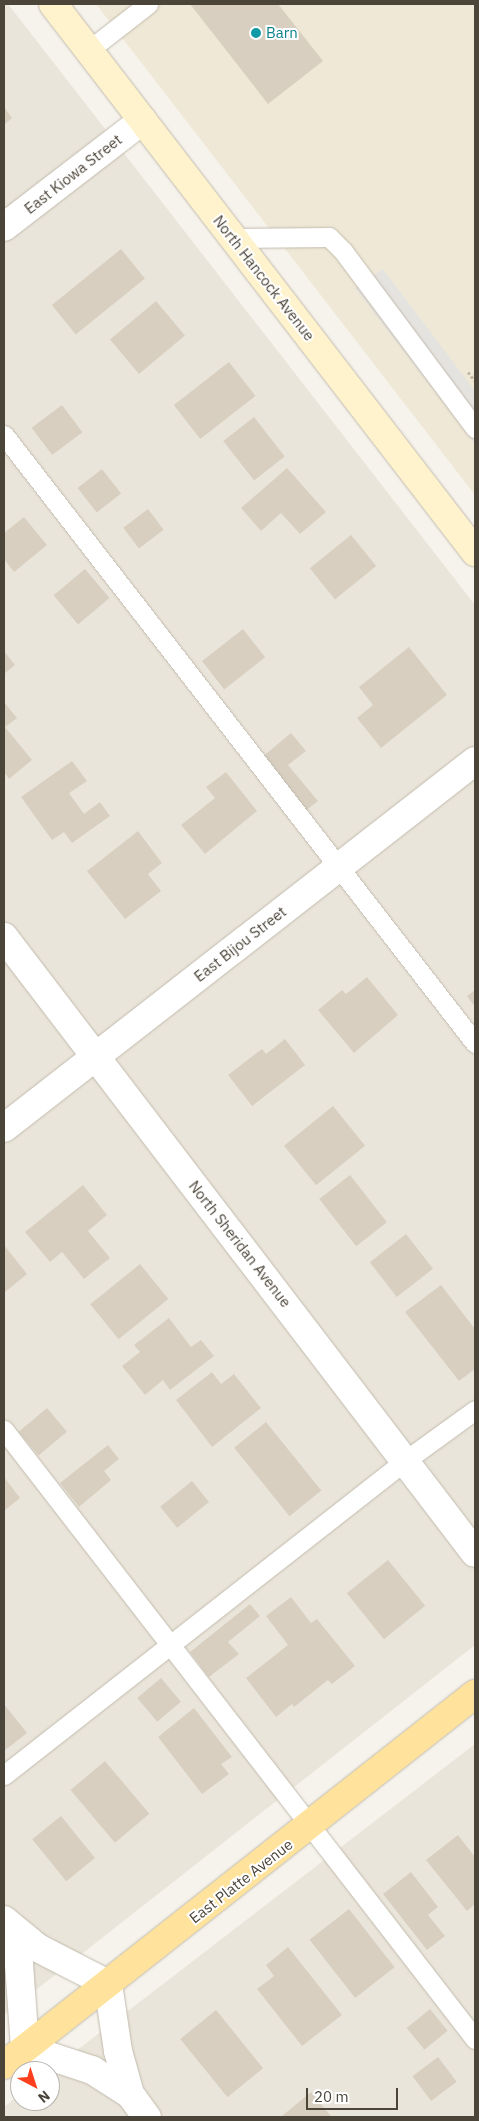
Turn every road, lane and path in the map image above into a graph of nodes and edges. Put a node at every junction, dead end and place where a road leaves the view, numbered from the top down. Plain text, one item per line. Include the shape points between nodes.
1 (53, 4) edge
2 (148, 4) edge
3 (89, 50) junction
4 (142, 120) junction
5 (4, 227) edge
6 (233, 238) junction
7 (475, 428) edge
8 (4, 435) edge
9 (475, 552) edge
10 (475, 761) edge
11 (339, 867) junction
12 (4, 937) edge
13 (475, 1043) edge
14 (96, 1057) junction
15 (4, 1128) edge
16 (475, 1410) edge
17 (4, 1430) edge
18 (406, 1460) junction
19 (475, 1553) edge
20 (171, 1646) junction
21 (475, 1694) edge
22 (4, 1775) edge
23 (310, 1826) junction
24 (4, 1922) edge
25 (108, 1984) junction
26 (475, 2039) edge
27 (25, 2048) junction
28 (4, 2065) edge
29 (130, 2094) junction
30 (147, 2117) edge

1 - 3 main road, North Hancock Avenue
2 - 3 lane
3 - 4 main road, North Hancock Avenue
4 - 5 street, East Kiowa Street
4 - 6 main road, North Hancock Avenue
6 - 7 lane via 329,237 343,251
6 - 9 main road, North Hancock Avenue
8 - 11 lane
10 - 11 street, East Bijou Street
11 - 13 lane
11 - 14 street, East Bijou Street
12 - 14 street, North Sheridan Avenue
14 - 15 street, East Bijou Street
14 - 18 street, North Sheridan Avenue
16 - 18 lane
17 - 20 lane
18 - 19 street, North Sheridan Avenue
18 - 20 lane
20 - 22 lane
20 - 23 lane
21 - 23 main road, East Platte Avenue
23 - 25 main road, East Platte Avenue
23 - 26 lane
24 - 25 street via 38,1948
24 - 27 street via 19,1964
25 - 27 main road, East Platte Avenue
25 - 29 street via 118,2051
27 - 28 main road, East Platte Avenue
27 - 29 street via 92,2070
29 - 30 street

